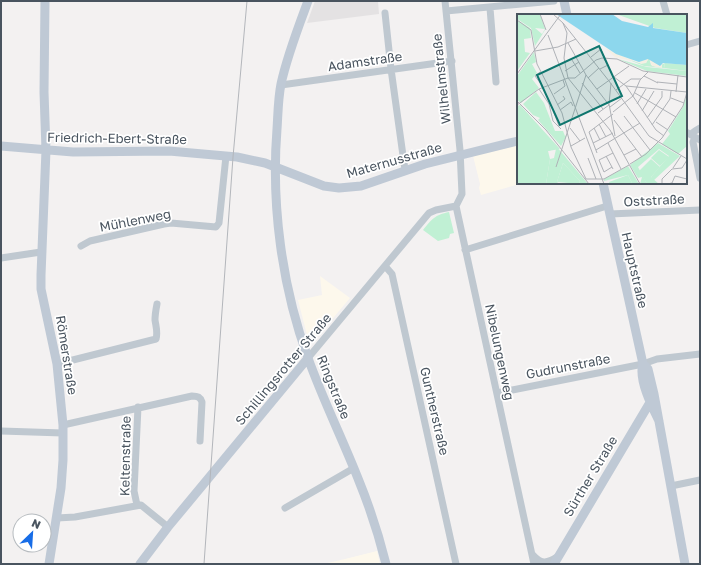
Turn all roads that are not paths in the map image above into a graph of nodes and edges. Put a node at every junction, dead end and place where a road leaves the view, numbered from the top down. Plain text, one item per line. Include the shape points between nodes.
1 (45, 1) edge
2 (308, 1) edge
3 (445, 1) edge
4 (554, 1) edge
5 (564, 1) edge
6 (663, 1) edge
7 (490, 8) junction
8 (446, 11) junction
9 (385, 13) dead end
10 (567, 14) edge
11 (667, 14) edge
12 (700, 41) edge
13 (687, 45) edge
14 (452, 61) junction
15 (391, 70) junction
16 (496, 82) dead end
17 (282, 84) junction
18 (700, 128) edge
19 (693, 136) edge
20 (517, 141) edge
21 (1, 146) edge
22 (46, 150) junction
23 (460, 155) junction
24 (230, 157) junction
25 (275, 166) junction
26 (406, 170) junction
27 (700, 178) edge
28 (603, 184) edge
29 (456, 206) junction
30 (608, 210) junction
31 (700, 210) edge
32 (81, 246) dead end
33 (466, 250) junction
34 (41, 252) junction
35 (1, 258) edge
36 (385, 266) junction
37 (157, 304) dead end
38 (700, 354) edge
39 (308, 358) junction
40 (57, 364) junction
41 (643, 364) junction
42 (645, 388) junction
43 (497, 393) junction
44 (652, 398) junction
45 (138, 407) junction
46 (642, 415) junction
47 (659, 421) junction
48 (63, 429) junction
49 (1, 431) edge
50 (200, 441) dead end
51 (354, 468) junction
52 (700, 480) edge
53 (671, 486) junction
54 (137, 505) junction
55 (285, 508) dead end
56 (57, 518) junction
57 (168, 528) junction
58 (532, 554) junction
59 (556, 561) edge
60 (49, 564) edge
61 (140, 564) edge
62 (386, 564) edge
63 (456, 564) edge
64 (534, 564) edge
65 (685, 564) edge

1 - 22 street, Römerstraße
2 - 17 street, Ringstraße
3 - 8 street, Wilhelmstraße
4 - 7 street
5 - 10 street
6 - 11 street
7 - 8 street
7 - 16 street
8 - 14 street, Wilhelmstraße
9 - 15 street
12 - 13 street
14 - 15 street, Adamstraße
14 - 23 street, Wilhelmstraße
15 - 17 street, Adamstraße
15 - 26 street
17 - 25 street, Ringstraße
18 - 19 street
19 - 27 street
20 - 23 street, Maternusstraße
21 - 22 street, Friedrich-Ebert-Straße
22 - 24 street, Friedrich-Ebert-Straße via 169,151
22 - 34 street, Römerstraße
23 - 26 street, Maternusstraße
23 - 29 street, Nibelungenweg via 462,194
24 - 25 street, Maternusstraße
24 - 32 street, Mühlenweg via 218,225 214,227 164,224 90,241
25 - 26 street, Maternusstraße via 324,186 339,188 366,184
25 - 39 street, Ringstraße via 277,207 285,266 294,312
28 - 30 street, Hauptstraße
29 - 33 street, Nibelungenweg
29 - 36 street, Schillingsrotter Straße via 431,212
30 - 31 street, Oststraße
30 - 33 street, Oststraße
30 - 41 street, Hauptstraße
33 - 43 street, Nibelungenweg
34 - 35 street
34 - 40 street, Römerstraße via 41,289
36 - 39 street, Schillingsrotter Straße
36 - 63 street, Guntherstraße via 392,274
37 - 40 street via 156,339
38 - 41 street, Gudrunstraße via 657,359
39 - 51 street, Ringstraße
39 - 57 street, Schillingsrotter Straße
40 - 48 street, Römerstraße
41 - 42 street, Hauptstraße
41 - 43 street, Gudrunstraße
41 - 44 street, Hauptstraße via 648,369
42 - 44 street, Hauptstraße
42 - 46 street, Hauptstraße
43 - 58 street, Nibelungenweg
44 - 46 street, Sürther Straße
44 - 47 street
45 - 48 street, Keltenstraße
45 - 50 street, Keltenstraße via 192,396 201,398
45 - 54 street, Keltenstraße via 134,491
46 - 47 street via 653,415
46 - 59 street, Sürther Straße
47 - 53 street
48 - 49 street, Keltenstraße
48 - 56 street, Römerstraße via 62,481
51 - 55 street
51 - 62 street, Ringstraße
52 - 53 street
53 - 65 street
54 - 56 street via 75,518
54 - 57 street via 141,505
56 - 60 street, Römerstraße
57 - 61 street, Schillingsrotter Straße
58 - 59 street via 537,560
58 - 64 street, Nibelungenweg

